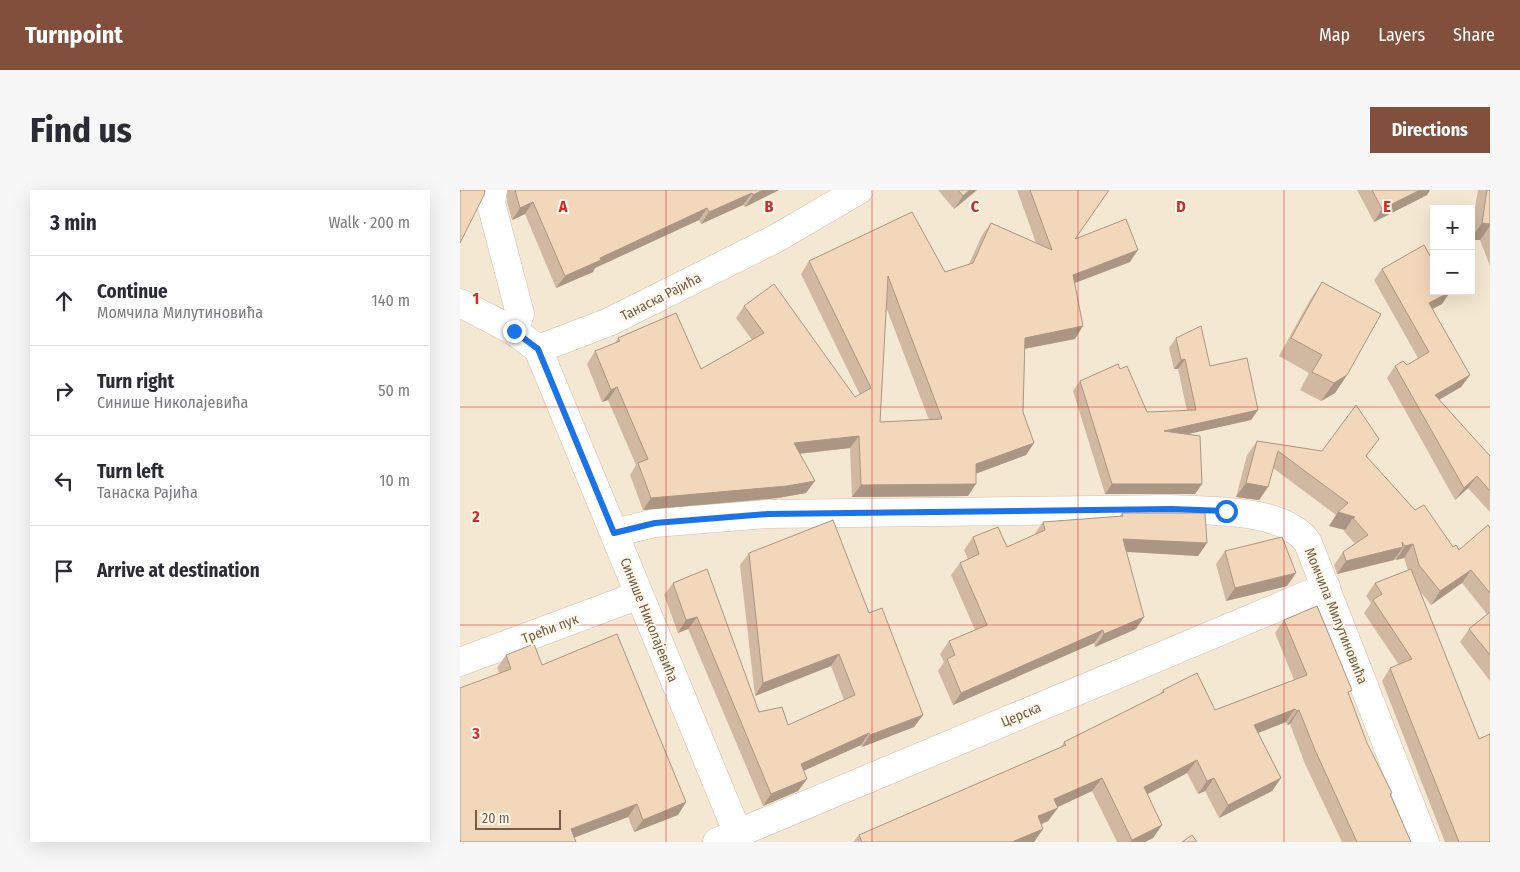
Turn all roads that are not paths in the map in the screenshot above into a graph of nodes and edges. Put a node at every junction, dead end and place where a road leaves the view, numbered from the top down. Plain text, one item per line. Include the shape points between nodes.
1 (493, 190) edge
2 (859, 190) edge
3 (460, 303) edge
4 (514, 331) junction
5 (538, 349) junction
6 (614, 533) junction
7 (1326, 587) junction
8 (639, 595) junction
9 (460, 662) edge
10 (727, 838) edge
11 (1425, 842) edge

1 - 4 street via 491,203 520,314
2 - 5 street, Танаска Рајића via 775,239 609,322
3 - 4 street
4 - 5 street
5 - 6 street, Синише Николајевића
6 - 7 street, Момчила Милутиновића via 655,523 768,514 1226,511 1296,529 1308,543
6 - 8 street, Синише Николајевића
7 - 10 street, Церска
7 - 11 street, Момчила Милутиновића
8 - 9 street, Трећи пук
8 - 10 street, Синише Николајевића

